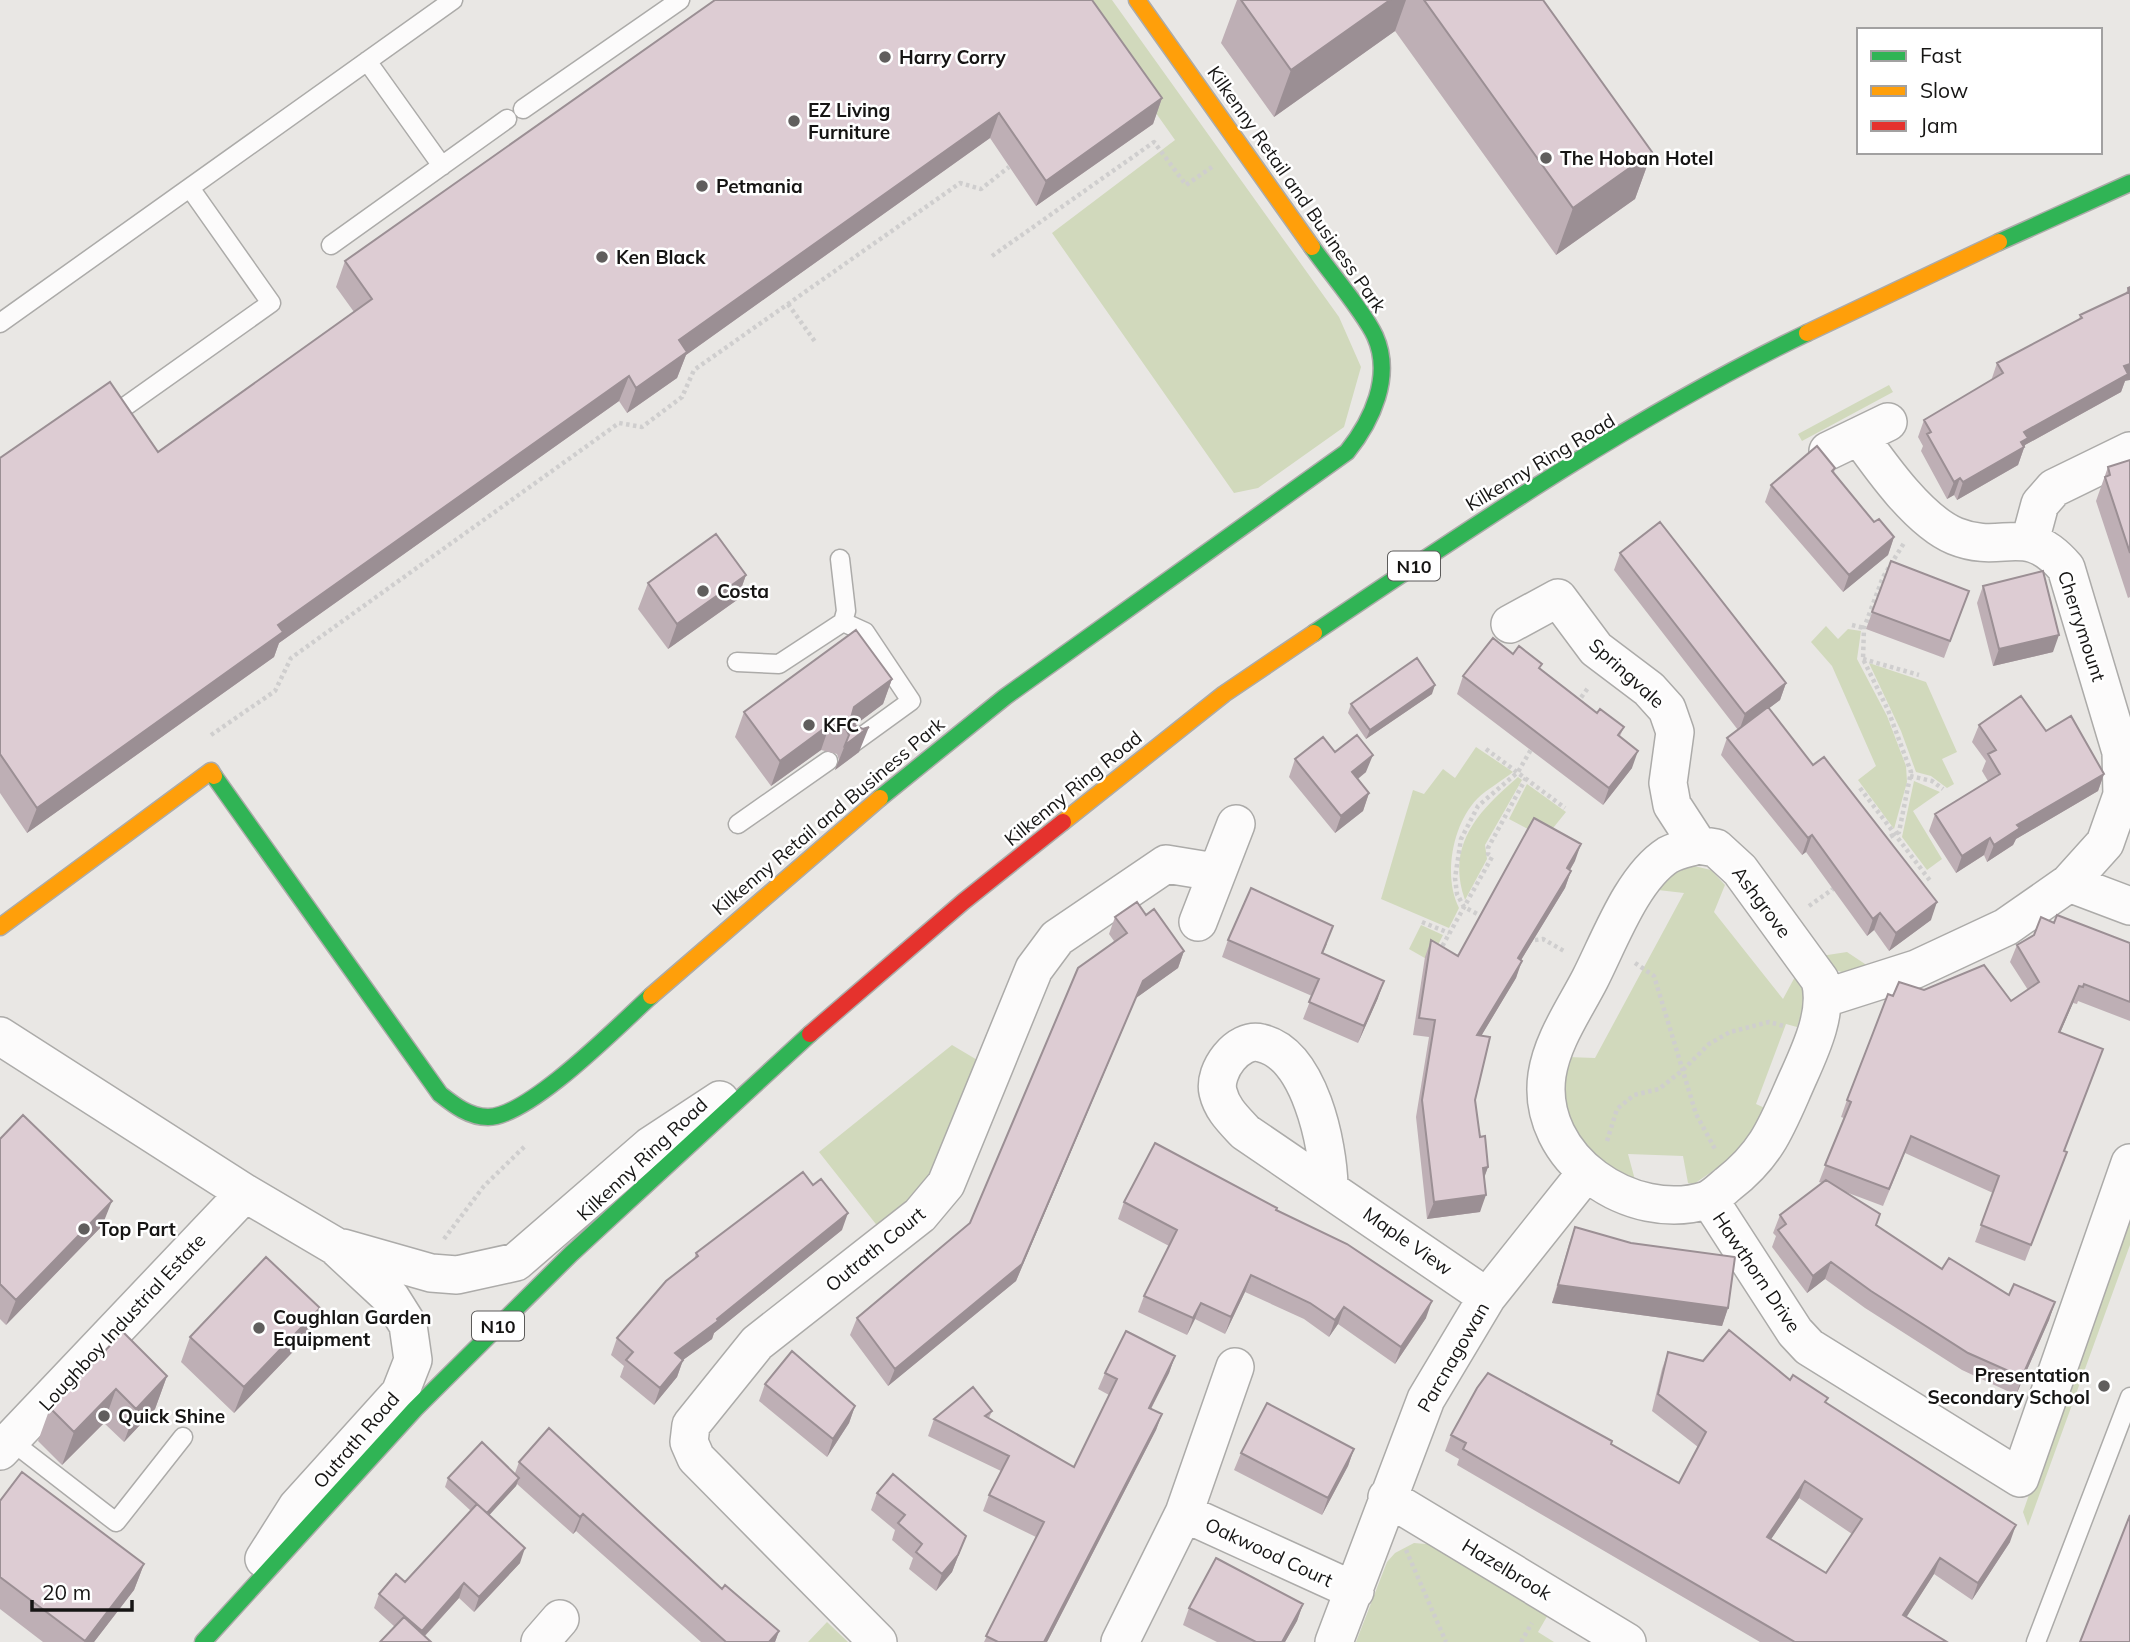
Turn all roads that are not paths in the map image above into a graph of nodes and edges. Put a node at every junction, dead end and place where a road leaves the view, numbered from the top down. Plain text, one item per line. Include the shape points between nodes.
1 (453, 0) edge
2 (680, 0) edge
3 (1137, 0) edge
4 (367, 61) junction
5 (523, 109) dead end
6 (507, 119) dead end
7 (442, 166) junction
8 (2130, 183) edge
9 (190, 188) junction
10 (331, 246) dead end
11 (0, 323) edge
12 (123, 408) edge
13 (1858, 436) dead end
14 (2130, 451) edge
15 (2030, 541) junction
16 (840, 559) dead end
17 (843, 622) junction
18 (1510, 624) dead end
19 (737, 662) dead end
20 (853, 743) edge
21 (828, 761) dead end
22 (738, 824) dead end
23 (1236, 824) dead end
24 (1698, 845) junction
25 (1215, 872) junction
26 (2069, 883) junction
27 (2130, 906) edge
28 (1198, 922) dead end
29 (0, 927) edge
30 (1825, 998) junction
31 (0, 1036) edge
32 (773, 1066) junction
33 (2130, 1163) edge
34 (1585, 1174) junction
35 (1329, 1186) dead end
36 (245, 1193) junction
37 (1709, 1199) junction
38 (335, 1246) junction
39 (1487, 1297) junction
40 (1235, 1367) dead end
41 (2130, 1396) edge
42 (183, 1437) dead end
43 (5, 1446) edge
44 (1387, 1497) junction
45 (1184, 1513) junction
46 (1355, 1591) junction
47 (237, 1602) junction
48 (204, 1642) edge
49 (878, 1642) edge
50 (1120, 1642) edge
51 (1334, 1642) edge
52 (1626, 1642) edge
53 (2036, 1642) edge

1 - 4 lane
2 - 5 lane
3 - 29 main road, Kilkenny Retail and Business Park via 1375,336 1382,367 1377,401 1364,432 1347,452 1005,697 845,826 535,1098 513,1112 488,1118 462,1112 440,1094 211,771
4 - 7 lane
4 - 9 lane
6 - 7 lane
7 - 10 lane
8 - 32 main road, Kilkenny Ring Road / N10 via 1743,364 1486,518 1224,694 963,902
9 - 11 lane
9 - 12 lane via 271,303
13 - 15 street via 1921,512 1953,535 1984,544
14 - 15 street via 2054,488 2040,504
15 - 26 street, Cherrymount via 2050,549 2066,568 2121,752 2122,795 2105,843
16 - 17 lane via 846,611
17 - 19 lane via 779,664
17 - 20 lane via 865,632 911,701
18 - 24 street, Springvale via 1558,598 1596,649 1667,709 1675,732 1668,783 1672,805
21 - 22 lane
23 - 25 street
24 - 30 street, Ashgrove via 1716,848 1740,870 1820,980
24 - 34 street via 1668,855 1639,885 1556,1044 1547,1076 1553,1127 1564,1150
25 - 28 street
25 - 49 street, Outrath Court via 1166,864 1057,939 1034,969 946,1184 920,1216 757,1343 691,1425 689,1442 696,1458
26 - 27 street
26 - 30 street, Cherrymount via 2006,927 1916,970
30 - 37 street via 1805,1062 1770,1140 1752,1165
31 - 36 street, Outrath Road
32 - 38 street, Outrath Road via 650,1146 516,1262 457,1275 431,1273
32 - 47 main road, Kilkenny Ring Road / N10 via 571,1254 415,1409
33 - 37 street, Hawthorn Drive via 2020,1478 1809,1347 1794,1332
34 - 37 street via 1637,1199 1677,1204
34 - 39 street, Parcnagowan
35 - 39 street, Maple View
36 - 38 street, Outrath Road
36 - 43 street, Loughboy Industrial Estate
38 - 47 street, Outrath Road via 391,1298 408,1325 414,1360 400,1393 297,1507
39 - 44 street, Parcnagowan via 1426,1399
40 - 45 street, Oakwood Court
41 - 53 lane
42 - 43 lane via 116,1522
44 - 46 street, Parcnagowan
44 - 52 street, Hazelbrook
45 - 46 street, Oakwood Court
45 - 50 street, Oakwood Court
46 - 51 street, Parcnagowan
47 - 48 main road, Kilkenny Ring Road / N10

